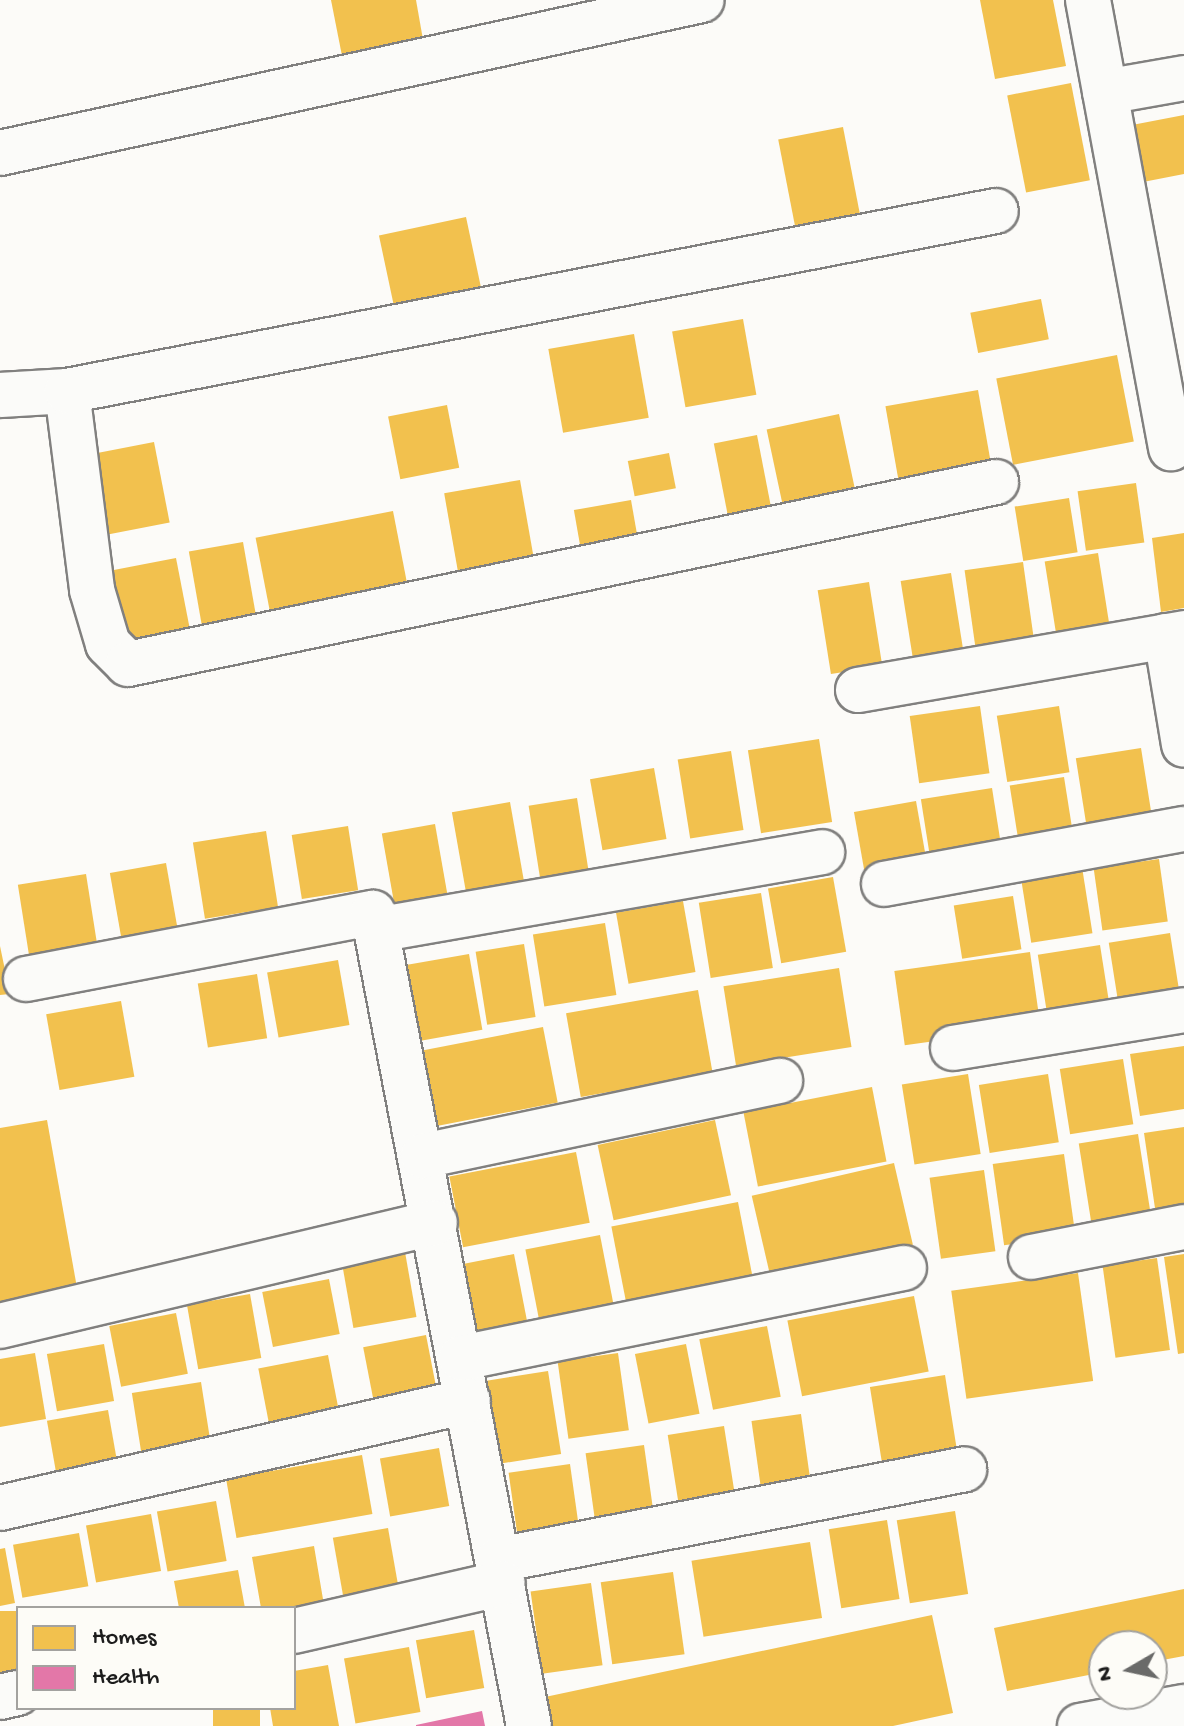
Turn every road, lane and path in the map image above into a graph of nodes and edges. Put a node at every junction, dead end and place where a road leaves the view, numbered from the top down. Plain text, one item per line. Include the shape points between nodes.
1 (702, 0) edge
2 (1088, 0) edge
3 (1184, 78) edge
4 (1105, 92) junction
5 (0, 153) edge
6 (996, 211) dead end
7 (67, 391) junction
8 (0, 395) edge
9 (1171, 448) dead end
10 (996, 482) dead end
11 (1175, 635) edge
12 (858, 690) dead end
13 (1184, 745) edge
14 (1184, 829) edge
15 (822, 852) dead end
16 (884, 884) dead end
17 (376, 930) junction
18 (26, 979) dead end
19 (1184, 1010) edge
20 (953, 1048) dead end
21 (780, 1081) dead end
22 (423, 1156) junction
23 (435, 1222) junction
24 (1184, 1227) edge
25 (1031, 1257) dead end
26 (904, 1268) dead end
27 (0, 1326) edge
28 (461, 1358) junction
29 (468, 1401) junction
30 (964, 1469) dead end
31 (0, 1508) edge
32 (500, 1572) junction
33 (296, 1630) edge
34 (1184, 1707) edge
35 (529, 1726) edge
36 (1080, 1726) edge

1 - 5 street
2 - 4 street
3 - 4 street
4 - 9 street
6 - 7 street
7 - 8 street
7 - 10 street via 92,590 108,644 128,664
11 - 12 street
11 - 13 street
14 - 16 street
15 - 17 street
17 - 18 street via 373,913
17 - 22 street
19 - 20 street
21 - 22 street
22 - 23 street
23 - 27 street
23 - 28 street
24 - 25 street
26 - 28 street
28 - 29 street
29 - 31 street
29 - 32 street
30 - 32 street
32 - 33 street
32 - 35 street
34 - 36 street

